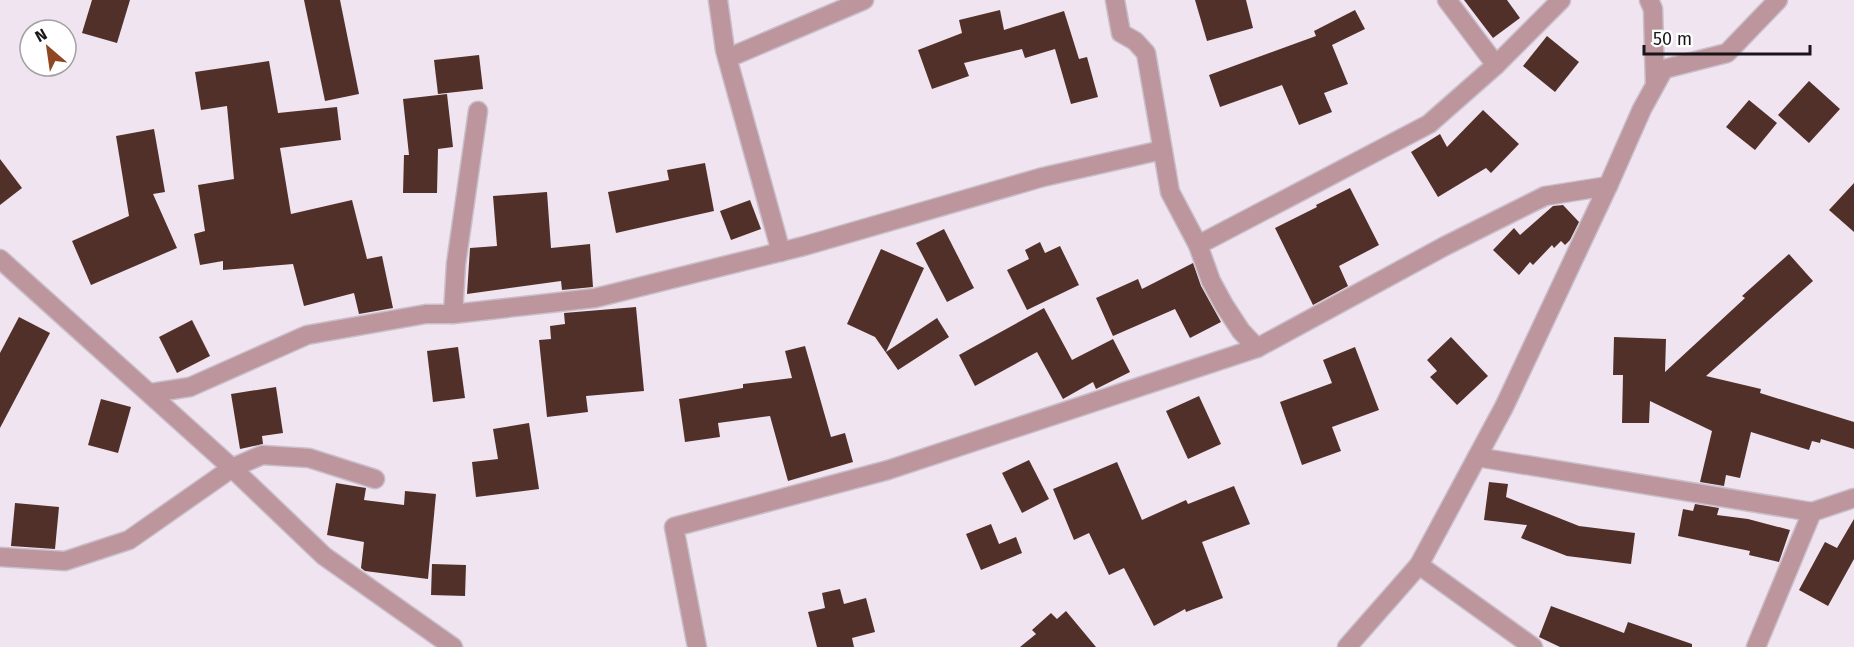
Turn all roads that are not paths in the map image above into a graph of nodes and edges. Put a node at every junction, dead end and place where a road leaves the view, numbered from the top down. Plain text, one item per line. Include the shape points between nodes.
1 (718, 0) edge
2 (864, 0) edge
3 (1114, 0) edge
4 (1447, 0) edge
5 (1561, 0) edge
6 (1649, 0) edge
7 (1778, 0) edge
8 (728, 58) junction
9 (1496, 65) junction
10 (1655, 84) junction
11 (478, 111) dead end
12 (1162, 150) junction
13 (1608, 186) junction
14 (1198, 245) junction
15 (781, 252) junction
16 (0, 259) edge
17 (453, 314) junction
18 (1257, 348) junction
19 (151, 393) junction
20 (1477, 457) junction
21 (232, 468) junction
22 (375, 479) dead end
23 (1854, 498) edge
24 (1812, 512) junction
25 (0, 557) edge
26 (1419, 565) junction
27 (1758, 642) edge
28 (453, 647) edge
29 (697, 647) edge
30 (1347, 647) edge
31 (1533, 647) edge
32 (1776, 647) edge

1 - 8 street
2 - 8 street
3 - 12 street via 1121,33 1146,53
4 - 9 street
5 - 9 street
6 - 10 street via 1653,9
7 - 10 street via 1727,53 1664,69
8 - 15 street
9 - 14 street via 1429,124
10 - 13 street
11 - 17 street via 456,264
12 - 14 street via 1170,192
12 - 15 street via 1043,177
13 - 18 street via 1545,196
13 - 20 street
14 - 18 street via 1220,299 1240,331
15 - 17 street via 596,298
16 - 19 street
17 - 19 street via 426,314 308,334 190,387
18 - 29 street via 888,470 674,527
19 - 21 street
20 - 24 street
20 - 26 street
21 - 22 street via 262,455 280,456 309,459
21 - 25 street via 129,540 65,561
21 - 28 street via 324,556
23 - 24 street
24 - 27 street
26 - 30 street
26 - 31 street
27 - 32 street

